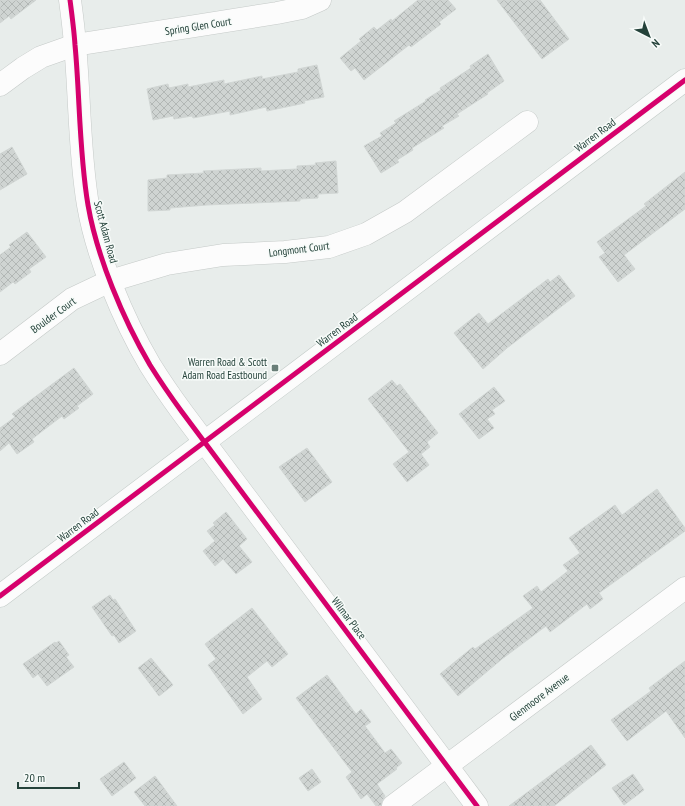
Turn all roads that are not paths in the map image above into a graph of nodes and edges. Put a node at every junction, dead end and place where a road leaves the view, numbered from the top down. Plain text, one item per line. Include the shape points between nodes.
1 (70, 0) edge
2 (320, 0) edge
3 (75, 46) junction
4 (685, 80) edge
5 (0, 85) edge
6 (527, 122) dead end
7 (110, 281) junction
8 (0, 354) edge
9 (204, 442) junction
10 (685, 588) edge
11 (0, 596) edge
12 (447, 766) junction
13 (393, 806) edge
14 (477, 806) edge

1 - 3 street, Scott Adam Road
2 - 3 street, Spring Glen Court via 302,8 277,13
3 - 5 street, Spring Glen Court via 41,57
3 - 7 street, Scott Adam Road via 84,183 99,250
4 - 9 street, Warren Road
6 - 7 street, Longmont Court via 405,212 366,234 329,247 223,255 167,264
7 - 8 street, Boulder Court via 72,299
7 - 9 street, Scott Adam Road via 150,365
9 - 11 street, Warren Road
9 - 12 street, Wilmar Place
10 - 12 street, Glenmoore Avenue
12 - 13 street, Glenmoore Avenue
12 - 14 street, Wilmar Place

